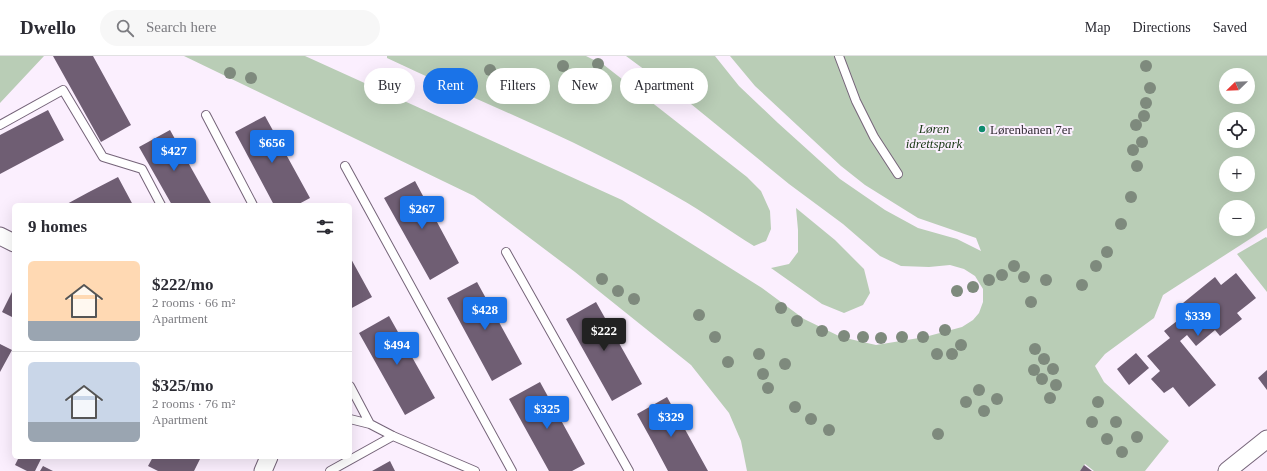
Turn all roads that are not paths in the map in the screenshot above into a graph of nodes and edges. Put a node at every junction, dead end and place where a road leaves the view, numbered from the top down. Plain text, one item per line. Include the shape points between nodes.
1 (839, 56) edge
2 (206, 115) dead end
3 (0, 125) edge
4 (345, 166) dead end
5 (898, 174) dead end
6 (160, 203) edge
7 (252, 203) edge
8 (0, 236) edge
9 (12, 242) edge
10 (506, 252) dead end
11 (352, 390) edge
12 (352, 420) edge
13 (370, 424) junction
14 (393, 436) junction
15 (1267, 439) edge
16 (268, 459) edge
17 (352, 459) edge
18 (352, 459) edge
19 (263, 471) edge
20 (330, 471) edge
21 (475, 471) edge
22 (512, 471) edge
23 (629, 471) edge
24 (1227, 471) edge

1 - 5 lane via 856,101 874,137
2 - 7 lane
3 - 6 lane via 63,90 103,158 142,169
4 - 22 lane
8 - 9 street
10 - 23 lane
11 - 13 lane
12 - 13 lane
13 - 14 lane
14 - 18 lane
14 - 21 lane
15 - 24 street
16 - 19 street
17 - 20 lane

